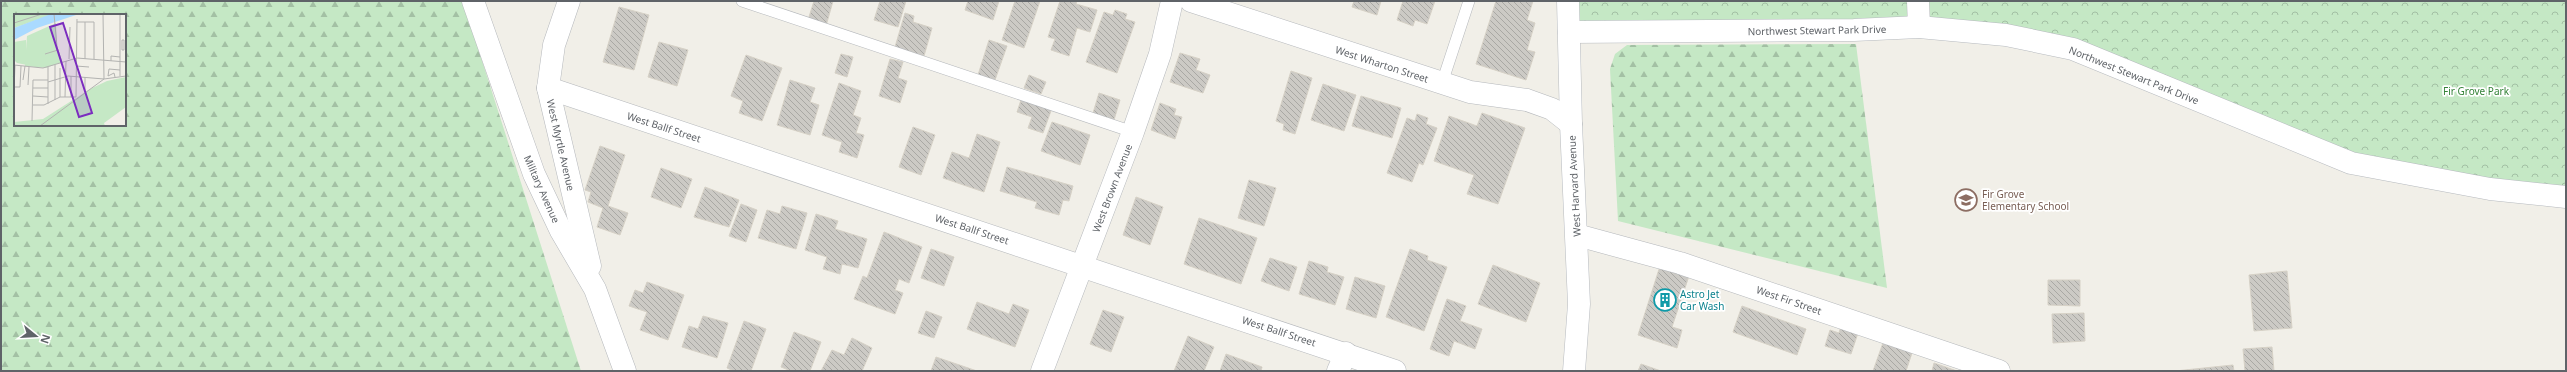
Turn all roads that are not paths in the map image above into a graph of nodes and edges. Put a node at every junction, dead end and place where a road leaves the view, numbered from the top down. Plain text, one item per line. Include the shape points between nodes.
1 (473, 1) edge
2 (569, 1) edge
3 (742, 1) edge
4 (1172, 1) edge
5 (1191, 1) edge
6 (1469, 1) edge
7 (1568, 1) edge
8 (1918, 1) edge
9 (1919, 27) junction
10 (1569, 32) junction
11 (1442, 83) junction
12 (548, 88) junction
13 (1570, 124) junction
14 (1133, 132) junction
15 (2566, 197) edge
16 (1578, 235) junction
17 (1082, 266) junction
18 (595, 289) junction
19 (1342, 362) edge
20 (626, 371) edge
21 (1042, 371) edge
22 (1395, 371) edge
23 (1574, 371) edge
24 (1999, 371) edge

1 - 18 street, Military Avenue via 534,174 561,231
2 - 12 street, West Myrtle Avenue via 554,45
3 - 14 lane
4 - 14 street, West Brown Avenue via 1160,54
5 - 11 street, West Wharton Street
6 - 11 lane
7 - 10 street, West Harvard Avenue
8 - 9 street
9 - 10 street, Northwest Stewart Park Drive via 1854,30
9 - 15 street, Northwest Stewart Park Drive via 2006,35 2073,49 2351,162 2483,188
10 - 13 street, West Harvard Avenue
11 - 13 street, West Wharton Street via 1470,92 1527,100 1552,109
12 - 17 street, West Ballf Street
12 - 18 street, West Myrtle Avenue
13 - 16 street, West Harvard Avenue
14 - 17 street, West Brown Avenue
16 - 23 street, West Harvard Avenue via 1579,304
16 - 24 street, West Fir Street via 1680,263
17 - 19 street, West Ballf Street
17 - 21 street, West Brown Avenue
18 - 20 street, Military Avenue
19 - 22 street, West Ballf Street

